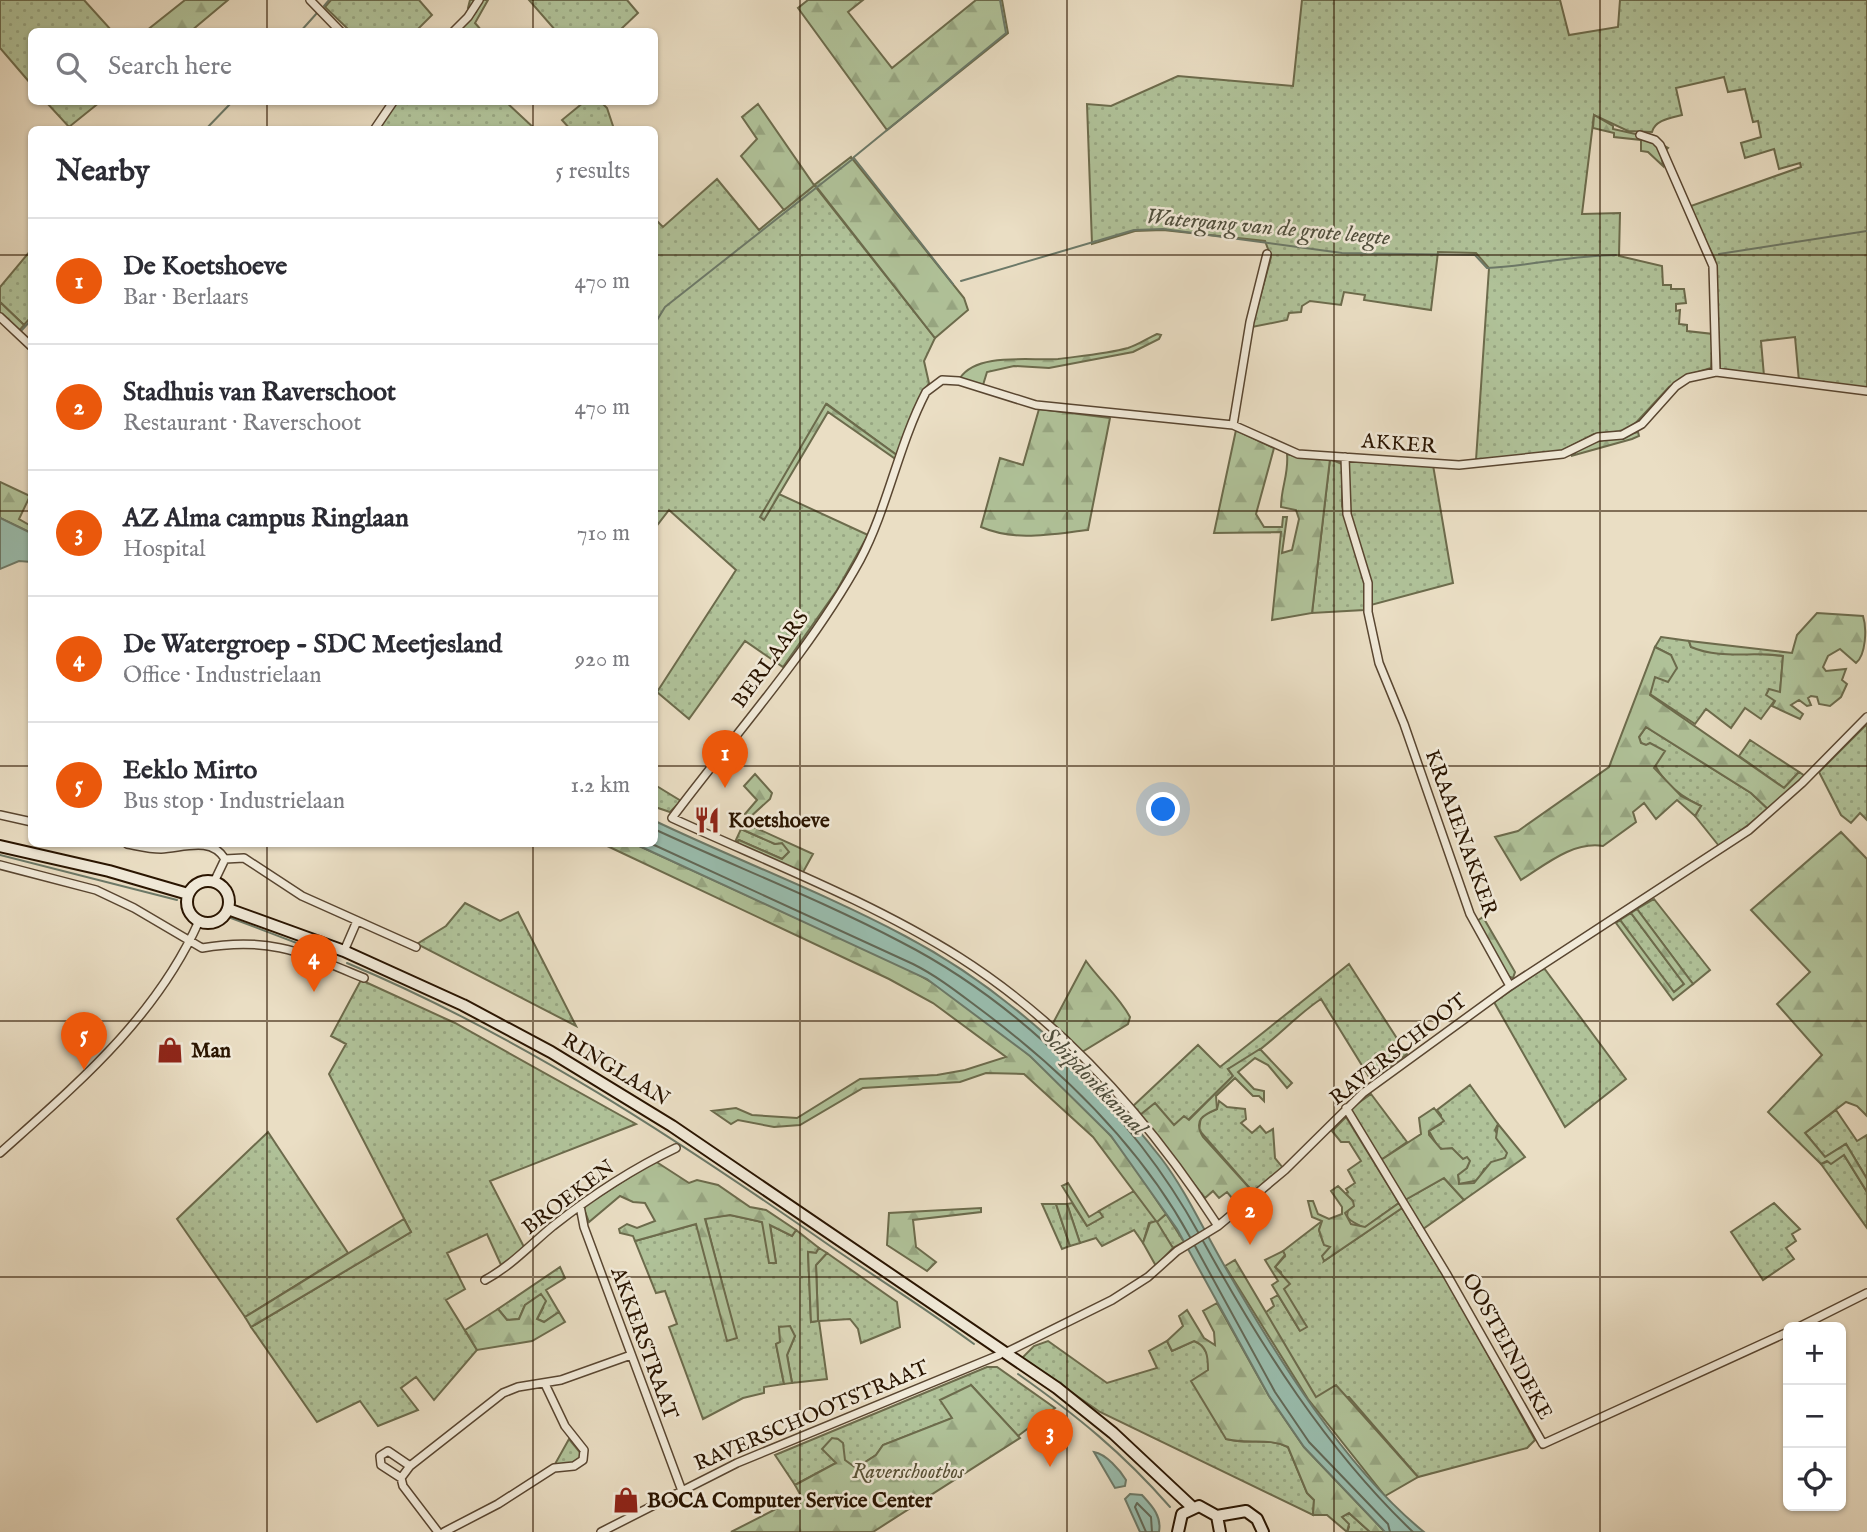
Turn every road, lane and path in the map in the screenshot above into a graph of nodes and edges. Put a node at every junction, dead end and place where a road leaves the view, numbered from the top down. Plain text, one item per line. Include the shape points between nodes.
1 (310, 0) edge
2 (480, 0) edge
3 (337, 28) edge
4 (457, 28) edge
5 (391, 105) edge
6 (377, 126) edge
7 (1640, 135) dead end
8 (1267, 254) dead end
9 (0, 317) edge
10 (28, 343) edge
11 (1716, 372) junction
12 (1867, 391) edge
13 (1233, 425) junction
14 (1345, 457) junction
15 (1867, 717) edge
16 (0, 815) edge
17 (28, 821) edge
18 (0, 846) edge
19 (143, 847) edge
20 (177, 847) edge
21 (209, 847) edge
22 (225, 859) junction
23 (0, 865) edge
24 (214, 882) junction
25 (188, 894) junction
26 (228, 909) junction
27 (199, 921) junction
28 (357, 921) junction
29 (188, 942) junction
30 (416, 947) dead end
31 (344, 951) junction
32 (363, 978) dead end
33 (1510, 986) junction
34 (1346, 1108) junction
35 (676, 1148) dead end
36 (0, 1153) edge
37 (580, 1206) junction
38 (1215, 1229) junction
39 (1182, 1248) joint
40 (485, 1280) dead end
41 (1867, 1293) edge
42 (952, 1319) junction
43 (1809, 1322) edge
44 (1783, 1334) edge
45 (631, 1354) junction
46 (1005, 1356) junction
47 (545, 1384) junction
48 (1152, 1471) junction
49 (682, 1491) junction
50 (1192, 1507) junction
51 (1182, 1514) junction
52 (1219, 1524) edge
53 (438, 1532) edge
54 (444, 1532) edge
55 (601, 1532) edge
56 (1178, 1532) edge
57 (1256, 1532) edge
58 (1263, 1532) edge

1 - 3 street
2 - 4 street
5 - 6 street
7 - 11 street via 1660,145 1711,260
8 - 13 street
9 - 10 street
11 - 12 street
11 - 14 street, AKKER via 1688,378 1676,386 1633,431 1598,437 1563,454 1459,465
13 - 14 street, AKKER via 1298,454
13 - 38 street, BERLAARS via 1068,410 959,381 936,383 922,399 858,563 797,653 672,818 904,925 960,957 1020,1001 1070,1043 1115,1090 1169,1154
14 - 33 street, KRAAIENAKKER via 1347,514 1368,583 1368,612 1378,663 1470,914
15 - 33 street via 1749,830
16 - 17 street
18 - 25 main road
19 - 20 street
21 - 22 street
22 - 24 street
22 - 28 street via 244,858 279,883
23 - 29 street via 96,890
24 - 25 main road via 201,882
24 - 26 main road via 226,892
25 - 27 main road via 189,911
26 - 27 main road via 214,922
26 - 31 main road, RINGLAAN
27 - 29 street
28 - 30 street
28 - 31 street
29 - 32 street via 202,948 235,942 293,949
29 - 36 street via 125,1037
31 - 42 main road, RINGLAAN via 463,1005 610,1087
33 - 34 street, RAVERSCHOOT
34 - 38 street, RAVERSCHOOT via 1285,1170
34 - 44 street, OOSTEINDEKE via 1544,1444
35 - 37 street, BROEKEN
37 - 40 street, BROEKEN
37 - 45 street, AKKERSTRAAT via 583,1227
38 - 39 street, RAVERSCHOOT
39 - 46 street, RAVERSCHOOTSTRAAT via 1148,1278 1112,1300
41 - 43 street
42 - 46 main road, RINGLAAN
42 - 46 main road, RINGLAAN
45 - 47 street
45 - 49 street, AKKERSTRAAT
46 - 48 main road, RINGLAAN via 1112,1433
46 - 49 street, RAVERSCHOOTSTRAAT via 737,1463
47 - 53 street via 503,1393 405,1472
47 - 54 street via 565,1426 584,1450 583,1460 537,1477
48 - 50 main road, RINGLAAN
48 - 51 main road, RINGLAAN
49 - 55 street, RAVERSCHOOTSTRAAT
50 - 51 main road
50 - 52 main road via 1206,1507
51 - 56 main road
52 - 57 main road via 1242,1517
52 - 58 main road via 1230,1511 1246,1511 1257,1518

